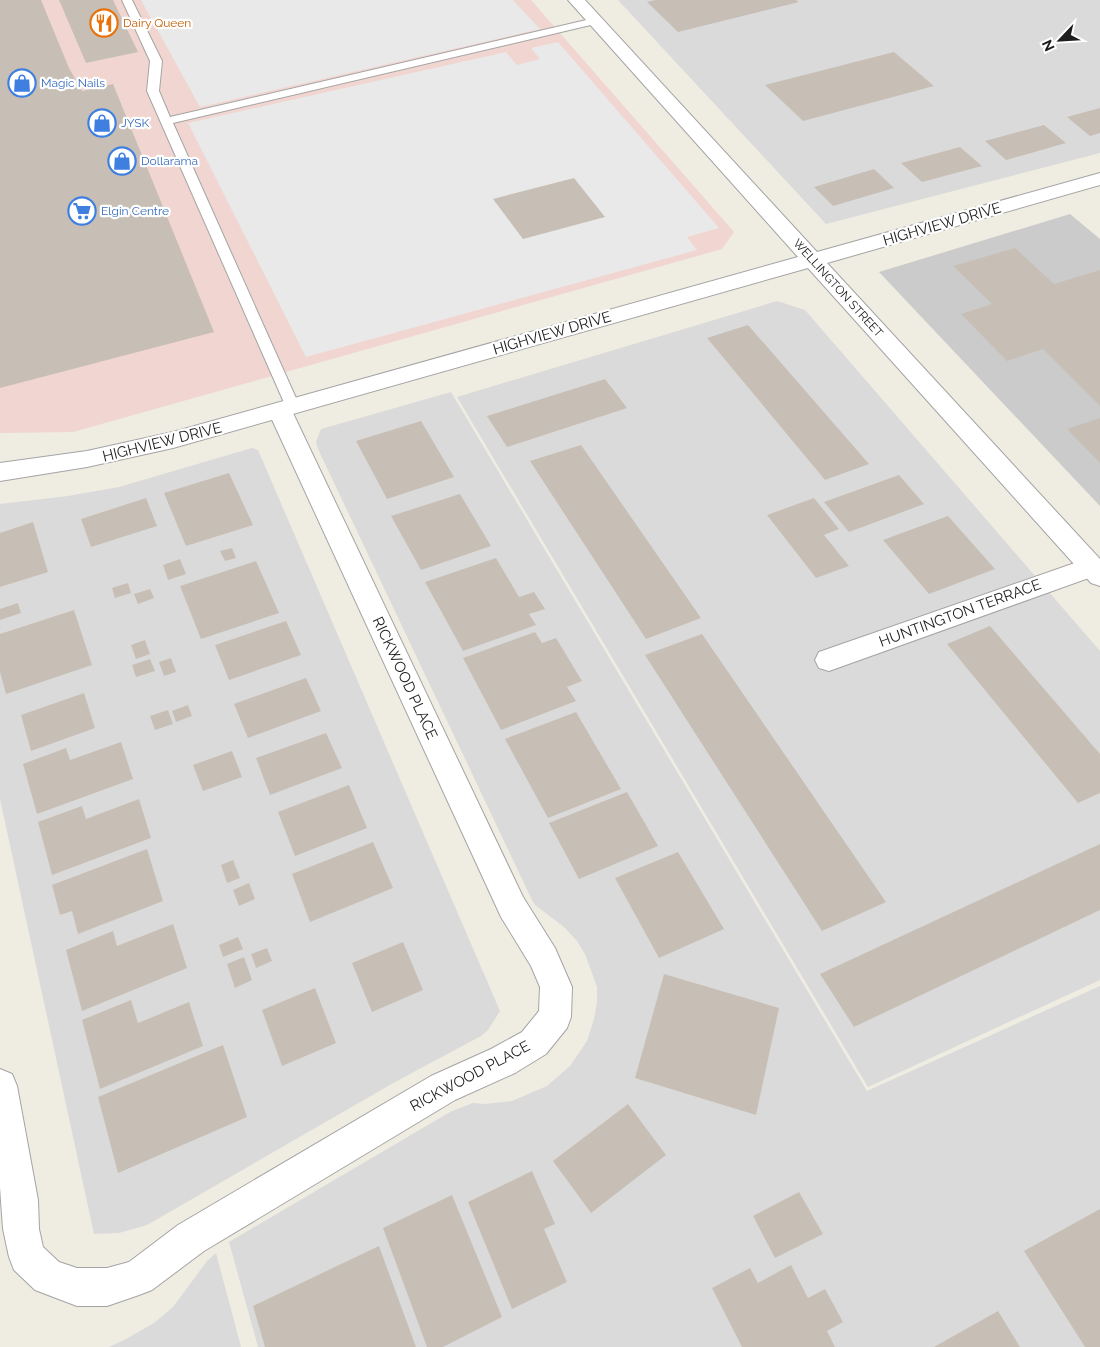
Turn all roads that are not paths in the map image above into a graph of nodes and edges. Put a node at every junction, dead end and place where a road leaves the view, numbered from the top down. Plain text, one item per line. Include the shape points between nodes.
1 (127, 0) edge
2 (576, 0) edge
3 (595, 21) junction
4 (167, 121) junction
5 (1100, 179) edge
6 (813, 260) junction
7 (286, 409) junction
8 (0, 472) edge
9 (1096, 571) edge
10 (828, 660) dead end
11 (0, 1086) edge

1 - 4 lane via 156,61 153,91
2 - 3 street, WELLINGTON STREET
3 - 4 lane
3 - 6 street, WELLINGTON STREET
4 - 7 lane
5 - 6 street, HIGHVIEW DRIVE
6 - 7 street, HIGHVIEW DRIVE
6 - 9 street, WELLINGTON STREET
7 - 8 street, HIGHVIEW DRIVE via 118,454
7 - 11 street, RICKWOOD PLACE via 512,907 544,958 556,986 555,1016 534,1044 426,1098 191,1238 139,1277 107,1287 77,1287 48,1277 27,1257
9 - 10 street, HUNTINGTON TERRACE

